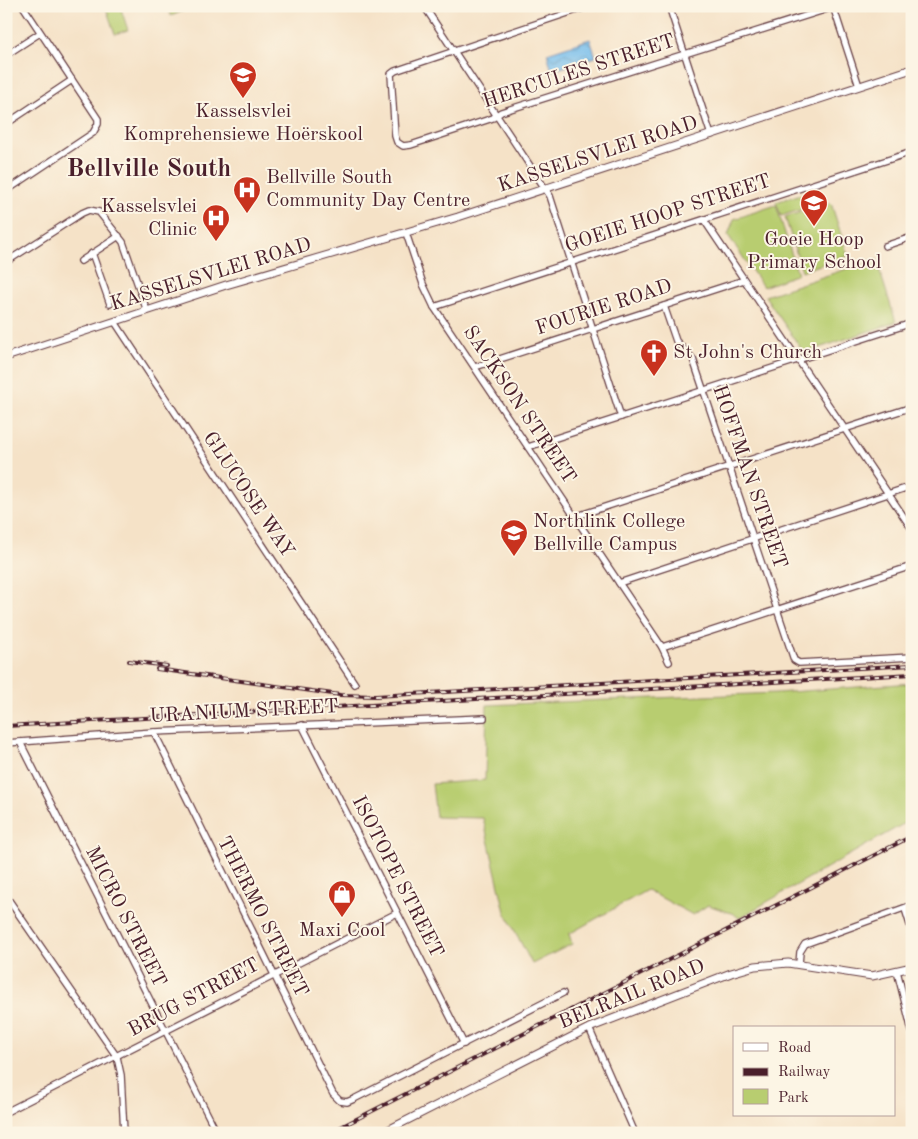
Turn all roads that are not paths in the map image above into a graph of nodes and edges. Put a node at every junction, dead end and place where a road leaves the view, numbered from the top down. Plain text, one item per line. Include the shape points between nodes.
1 (22, 6) edge
2 (424, 6) edge
3 (589, 6) edge
4 (668, 6) edge
5 (834, 7) edge
6 (40, 33) junction
7 (452, 50) junction
8 (684, 54) junction
9 (6, 55) edge
10 (912, 69) edge
11 (72, 80) junction
12 (859, 86) junction
13 (496, 116) junction
14 (6, 124) edge
15 (711, 135) junction
16 (912, 152) edge
17 (545, 188) junction
18 (6, 191) edge
19 (704, 220) junction
20 (406, 233) junction
21 (119, 236) junction
22 (912, 237) edge
23 (885, 246) dead end
24 (92, 253) junction
25 (81, 260) dead end
26 (6, 262) edge
27 (572, 263) junction
28 (744, 280) junction
29 (110, 304) dead end
30 (664, 306) junction
31 (434, 307) junction
32 (147, 311) junction
33 (115, 322) junction
34 (912, 322) edge
35 (592, 329) junction
36 (6, 357) edge
37 (798, 360) junction
38 (475, 367) junction
39 (703, 390) junction
40 (912, 407) edge
41 (621, 416) junction
42 (844, 430) junction
43 (528, 447) junction
44 (730, 467) junction
45 (912, 486) edge
46 (888, 494) junction
47 (574, 517) junction
48 (912, 529) edge
49 (754, 538) junction
50 (912, 566) edge
51 (619, 583) junction
52 (776, 611) junction
53 (662, 647) junction
54 (912, 657) edge
55 (669, 662) dead end
56 (355, 684) dead end
57 (484, 718) dead end
58 (302, 725) junction
59 (154, 732) junction
60 (20, 742) junction
61 (6, 743) edge
62 (6, 896) edge
63 (912, 905) edge
64 (905, 909) junction
65 (397, 913) junction
66 (911, 928) edge
67 (799, 964) junction
68 (912, 966) edge
69 (897, 971) junction
70 (273, 975) junction
71 (563, 993) dead end
72 (589, 1028) junction
73 (164, 1031) junction
74 (912, 1031) edge
75 (464, 1044) junction
76 (117, 1057) junction
77 (6, 1112) edge
78 (124, 1133) edge
79 (217, 1133) edge
80 (382, 1133) edge
81 (635, 1133) edge

1 - 6 street
2 - 7 street
3 - 7 street
4 - 8 street
5 - 8 street, HERCULES STREET
5 - 12 street
6 - 9 street
6 - 11 street
7 - 13 street
7 - 13 street, HERCULES STREET via 391,74 397,142 403,146
8 - 13 street, HERCULES STREET
8 - 15 street
10 - 12 street, KASSELSVLEI ROAD
11 - 14 street
11 - 18 street via 98,119 96,130
12 - 15 street, KASSELSVLEI ROAD
13 - 17 street
15 - 17 street, KASSELSVLEI ROAD
16 - 19 street, GOEIE HOOP STREET
17 - 20 street, KASSELSVLEI ROAD
17 - 27 street
19 - 27 street, GOEIE HOOP STREET
19 - 28 street
20 - 31 street, SACKSON STREET
20 - 32 street, KASSELSVLEI ROAD
21 - 24 street
21 - 26 street via 103,214 89,210
21 - 32 street
22 - 23 street
24 - 25 street
24 - 29 street
27 - 31 street, GOEIE HOOP STREET
27 - 35 street
28 - 30 street, FOURIE ROAD
28 - 37 street
30 - 35 street, FOURIE ROAD
30 - 39 street, HOFFMAN STREET via 676,340 693,359
31 - 38 street, SACKSON STREET
32 - 33 street, KASSELSVLEI ROAD
33 - 36 street, KASSELSVLEI ROAD
33 - 56 street, GLUCOSE WAY
34 - 37 street
35 - 38 street, FOURIE ROAD
35 - 41 street
37 - 39 street
37 - 42 street
38 - 43 street, SACKSON STREET
39 - 41 street
39 - 44 street, HOFFMAN STREET
40 - 42 street
41 - 43 street
42 - 44 street
42 - 46 street
43 - 47 street, SACKSON STREET
44 - 47 street
44 - 49 street, HOFFMAN STREET
45 - 46 street
46 - 48 street
46 - 49 street
47 - 51 street, SACKSON STREET
49 - 51 street
49 - 52 street, HOFFMAN STREET
50 - 52 street
51 - 53 street, SACKSON STREET
52 - 53 street
52 - 54 street, HOFFMAN STREET via 796,663
53 - 55 street, SACKSON STREET
57 - 58 street, URANIUM STREET
58 - 59 street, URANIUM STREET
58 - 65 street, ISOTOPE STREET
59 - 60 street, URANIUM STREET
59 - 70 street, THERMO STREET
60 - 61 street, URANIUM STREET
60 - 73 street, MICRO STREET
62 - 76 street
63 - 64 street
64 - 66 street
64 - 67 street via 805,944
65 - 70 street, BRUG STREET
65 - 75 street, ISOTOPE STREET
67 - 69 street, BELRAIL ROAD via 863,976
67 - 72 street, BELRAIL ROAD via 767,964 737,971
68 - 69 street, BELRAIL ROAD
69 - 74 street
70 - 73 street, BRUG STREET
70 - 75 street, THERMO STREET via 340,1101 354,1099
71 - 75 street
72 - 80 street, BELRAIL ROAD
72 - 81 street
73 - 76 street, BRUG STREET
73 - 79 street, MICRO STREET
76 - 77 street, BRUG STREET
76 - 78 street

